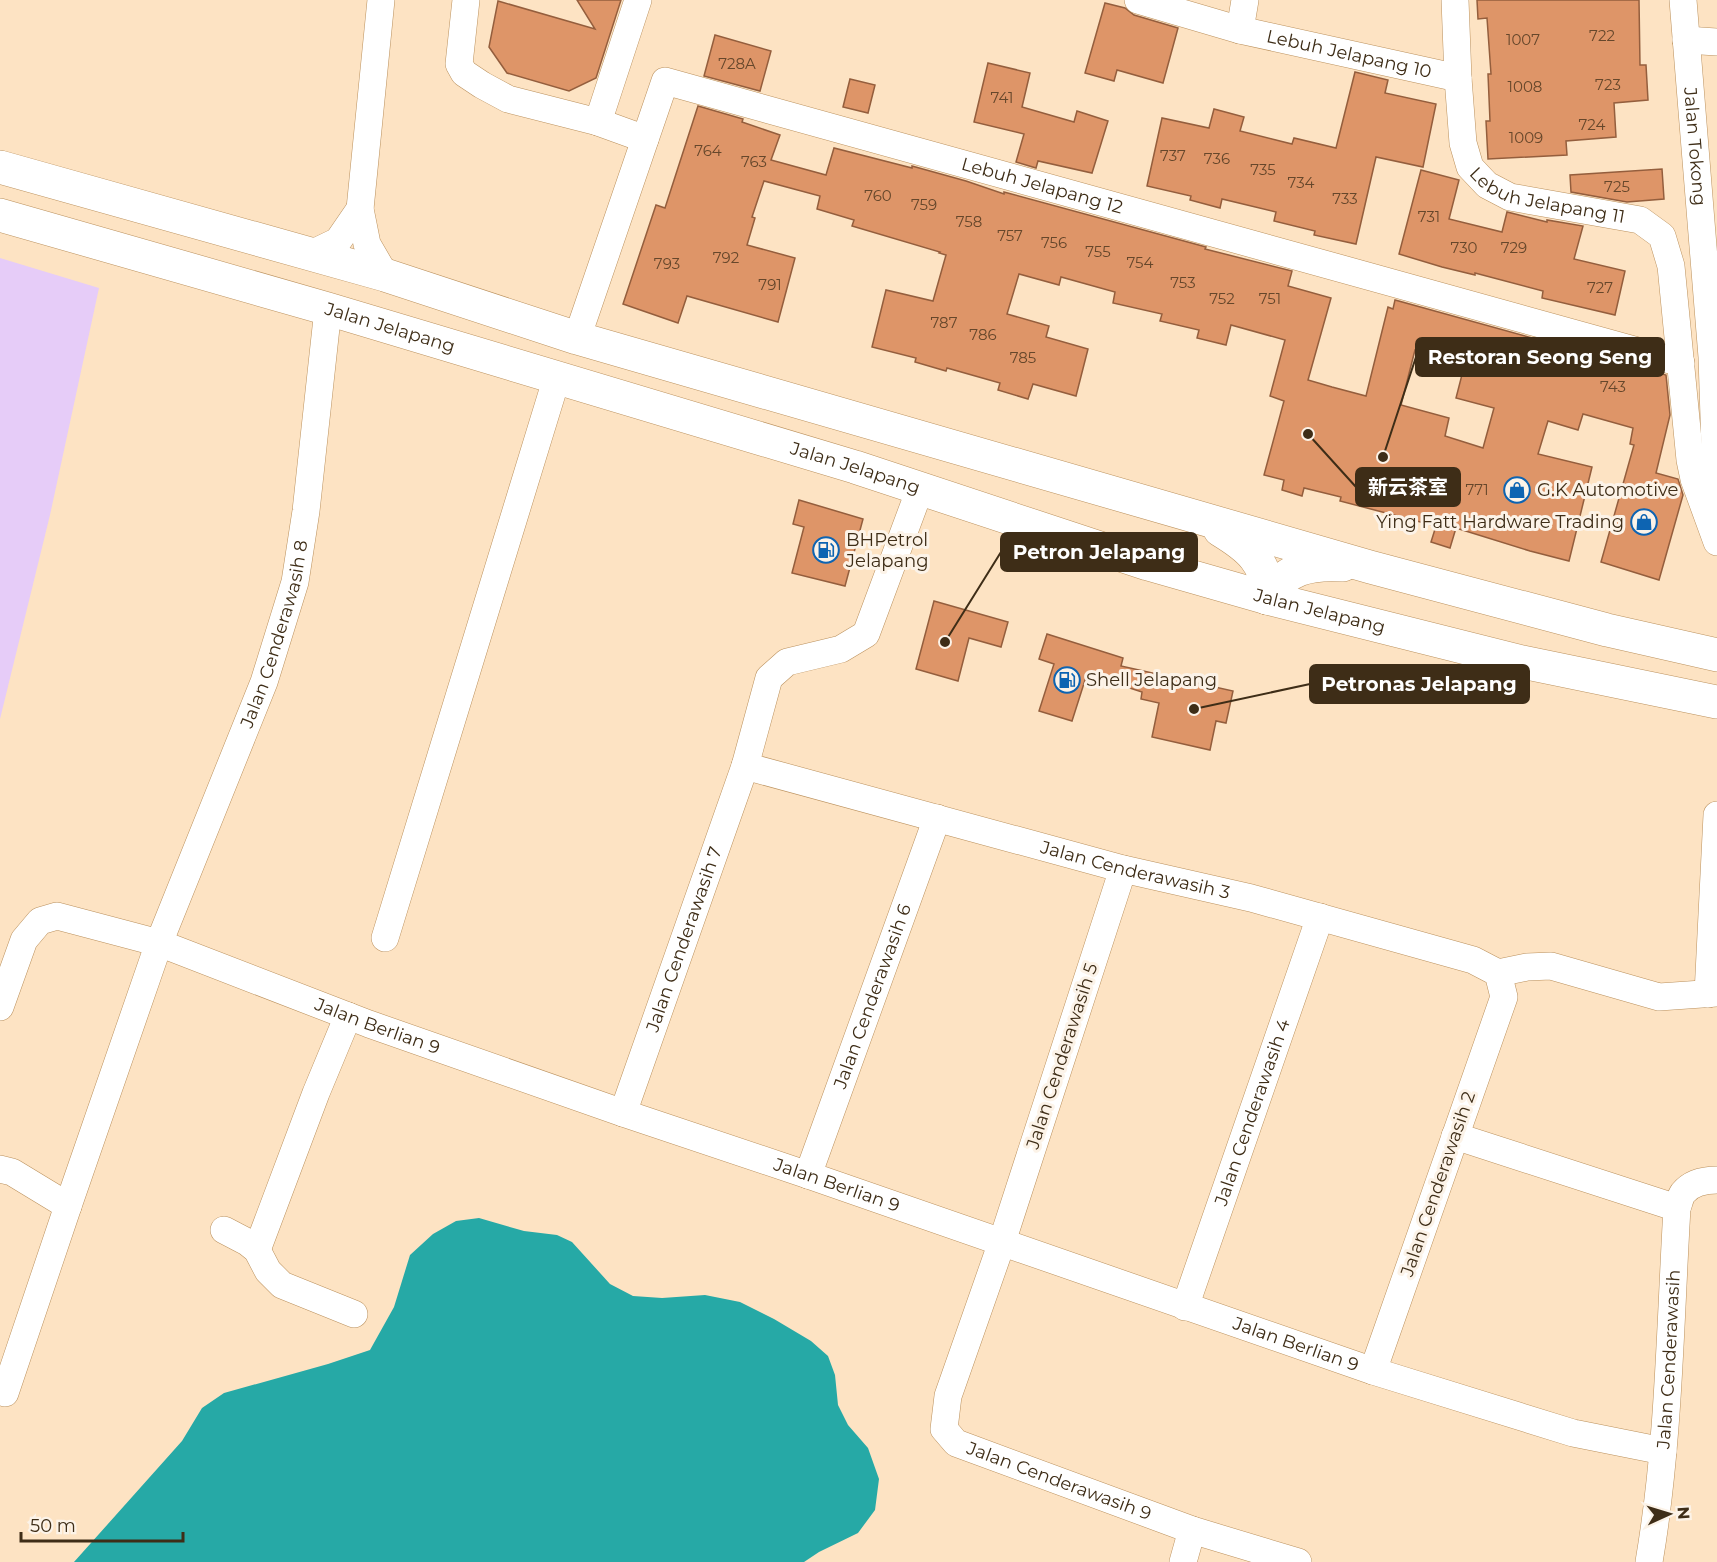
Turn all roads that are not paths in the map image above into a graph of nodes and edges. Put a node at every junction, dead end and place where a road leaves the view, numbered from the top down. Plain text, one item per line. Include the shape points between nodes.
1 (381, 0) edge
2 (466, 0) edge
3 (638, 0) edge
4 (1138, 0) edge
5 (1245, 0) edge
6 (1455, 0) edge
7 (1683, 0) edge
8 (1240, 30) junction
9 (1686, 40) junction
10 (1717, 42) edge
11 (1458, 78) junction
12 (598, 122) junction
13 (645, 139) junction
14 (0, 167) edge
15 (360, 209) junction
16 (0, 215) edge
17 (312, 254) junction
18 (385, 274) junction
19 (328, 309) junction
20 (577, 338) junction
21 (1681, 363) junction
22 (557, 377) junction
23 (1716, 419) edge
24 (920, 489) junction
25 (1717, 508) edge
26 (1194, 516) junction
27 (1717, 542) edge
28 (1370, 567) junction
29 (1267, 598) junction
30 (1717, 655) edge
31 (1717, 702) edge
32 (745, 766) junction
33 (1717, 815) edge
34 (938, 818) junction
35 (1123, 869) junction
36 (1320, 917) junction
37 (385, 938) dead end
38 (159, 943) junction
39 (1501, 985) junction
40 (1713, 994) edge
41 (0, 1007) edge
42 (348, 1016) junction
43 (623, 1113) junction
44 (1455, 1136) junction
45 (0, 1169) edge
46 (808, 1175) junction
47 (1717, 1180) edge
48 (68, 1206) junction
49 (1677, 1208) junction
50 (224, 1230) dead end
51 (1002, 1242) junction
52 (256, 1250) junction
53 (1185, 1307) junction
54 (354, 1314) dead end
55 (1372, 1371) junction
56 (0, 1390) edge
57 (1663, 1451) junction
58 (1192, 1530) junction
59 (1183, 1562) edge
60 (1298, 1562) edge
61 (1649, 1562) edge

1 - 15 street
2 - 12 street via 459,64 464,73 508,99
3 - 12 street
4 - 8 street, Lebuh Jelapang 10
5 - 8 street
6 - 11 street, Lebuh Jelapang 11
7 - 9 street, Jalan Tokong
8 - 11 street, Lebuh Jelapang 10
9 - 10 street
9 - 23 street, Jalan Tokong
11 - 21 street, Lebuh Jelapang 11 via 1463,143 1470,167 1487,184 1510,197 1640,220 1662,236 1671,266
12 - 13 street
13 - 20 street, Lebuh Jelapang 12
13 - 21 street, Lebuh Jelapang 12 via 665,81
14 - 17 main road
15 - 17 street via 338,242
15 - 18 street via 367,244
16 - 19 main road, Jalan Jelapang
17 - 18 main road
18 - 20 main road
19 - 22 main road, Jalan Jelapang
19 - 38 street, Jalan Cenderawasih 8 via 295,582 264,682
20 - 26 main road
21 - 27 street, Lebuh Jelapang 11 via 1690,460
22 - 24 main road, Jalan Jelapang
22 - 37 street
23 - 25 street, Jalan Tokong
24 - 29 main road, Jalan Jelapang via 1148,564
24 - 32 street, Jalan Cenderawasih 7 via 866,634 841,649 787,662 769,678
26 - 28 main road
26 - 29 main road via 1234,539 1256,559 1266,575
28 - 29 main road via 1324,565 1299,569 1281,579
28 - 30 main road
29 - 31 main road, Jalan Jelapang via 1522,662
32 - 34 street, Jalan Cenderawasih 3
32 - 43 street, Jalan Cenderawasih 7
33 - 40 street
34 - 35 street, Jalan Cenderawasih 3
34 - 46 street, Jalan Cenderawasih 6
35 - 36 street, Jalan Cenderawasih 3
35 - 51 street, Jalan Cenderawasih 5
36 - 39 street, Jalan Cenderawasih 3 via 1473,960
36 - 53 street, Jalan Cenderawasih 4
38 - 41 street, Jalan Berlian 9 via 57,916 40,921 24,940
38 - 42 street, Jalan Berlian 9
38 - 48 street, Jalan Cenderawasih 8
39 - 40 street via 1527,967 1551,966 1659,997
39 - 44 street, Jalan Cenderawasih 2
42 - 43 street, Jalan Berlian 9
42 - 52 street
43 - 46 street, Jalan Berlian 9
44 - 49 street
44 - 55 street, Jalan Cenderawasih 2
45 - 48 street via 12,1172
46 - 51 street, Jalan Berlian 9
47 - 49 street via 1694,1184 1683,1193
48 - 56 street, Jalan Cenderawasih 8 via 5,1393
49 - 57 street, Jalan Cenderawasih
50 - 52 street
51 - 53 street, Jalan Berlian 9
51 - 58 street, Jalan Cenderawasih 9 via 948,1396 944,1429 956,1443
52 - 54 street via 282,1285
53 - 55 street, Jalan Berlian 9
55 - 57 street, Jalan Berlian 9 via 1573,1433
57 - 61 street, Jalan Cenderawasih
58 - 59 street
58 - 60 street, Jalan Cenderawasih 9

